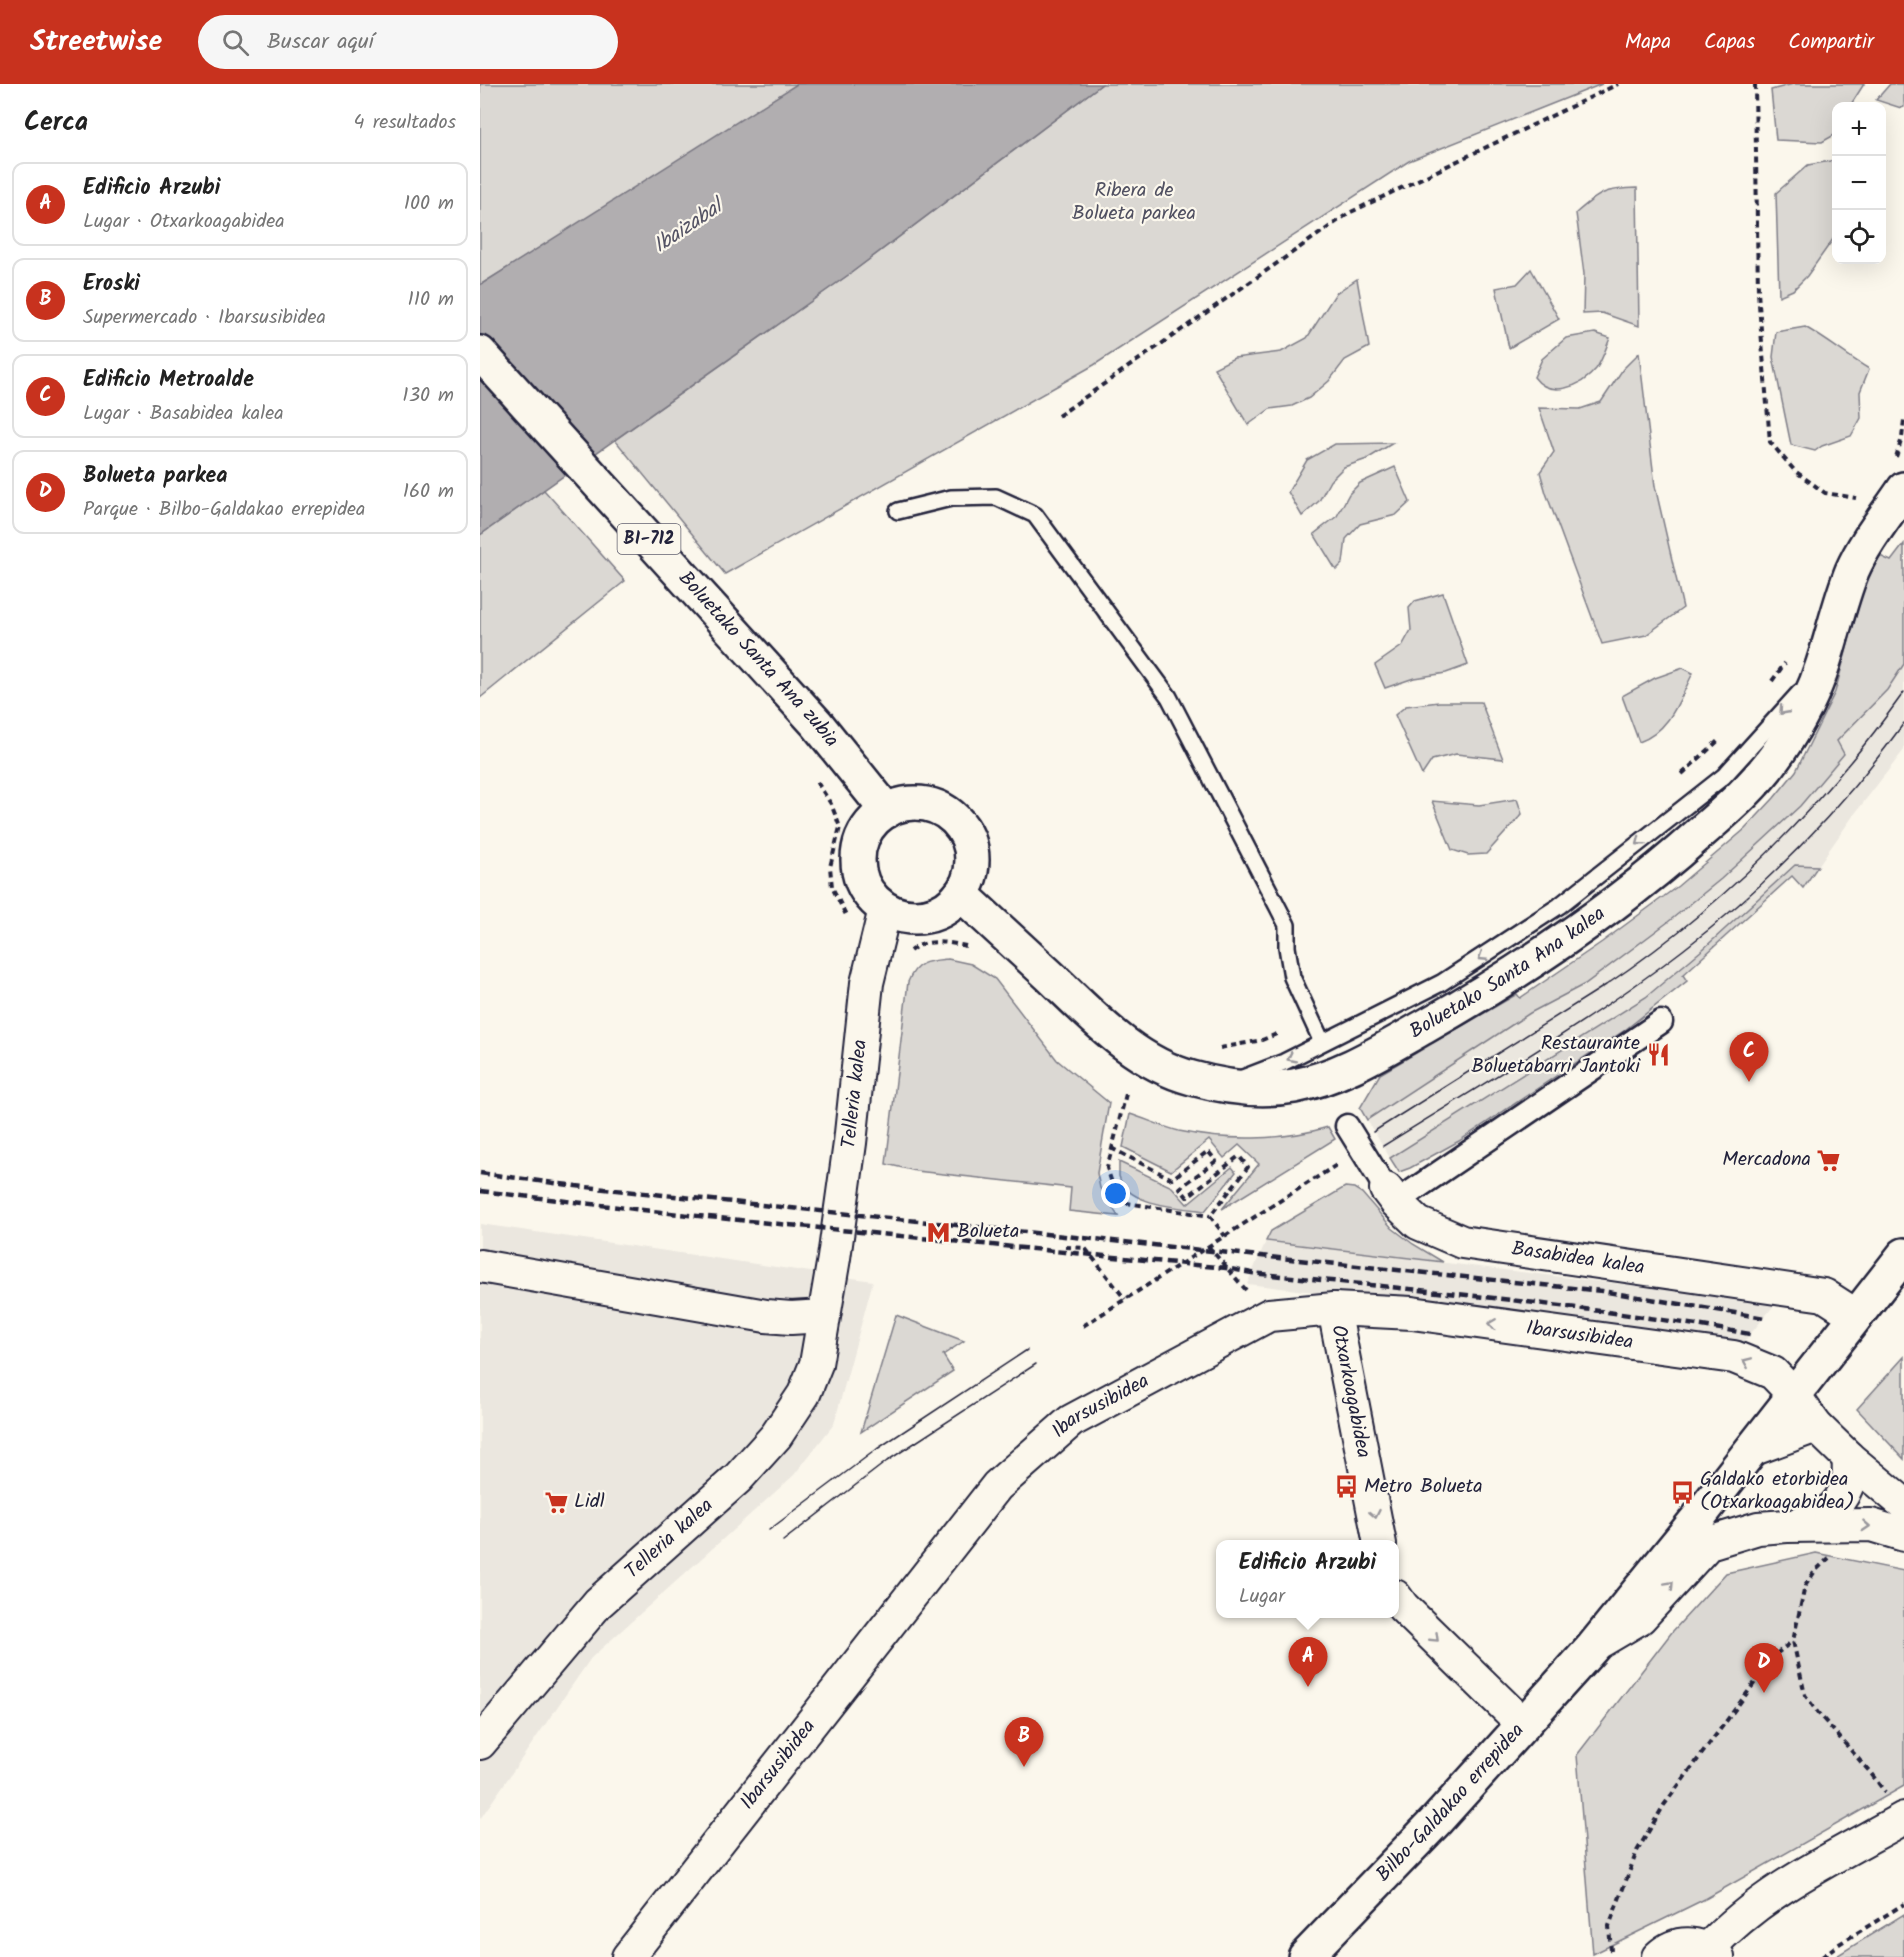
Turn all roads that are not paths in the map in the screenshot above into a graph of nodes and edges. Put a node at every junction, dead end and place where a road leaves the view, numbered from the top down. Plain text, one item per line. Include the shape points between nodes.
1 (480, 353) edge
2 (1901, 484) edge
3 (898, 511) dead end
4 (1822, 667) junction
5 (886, 811) junction
6 (961, 894) junction
7 (885, 909) junction
8 (1661, 1022) dead end
9 (1322, 1042) junction
10 (1225, 1085) junction
11 (1347, 1126) dead end
12 (1391, 1195) junction
13 (1904, 1255) edge
14 (480, 1266) edge
15 (1334, 1309) junction
16 (1855, 1315) junction
17 (823, 1316) junction
18 (1826, 1355) junction
19 (1794, 1395) junction
20 (1816, 1426) junction
21 (1751, 1450) junction
22 (1849, 1458) junction
23 (1904, 1503) edge
24 (1787, 1526) junction
25 (1904, 1535) edge
26 (1379, 1540) edge
27 (1399, 1602) edge
28 (1593, 1647) junction
29 (1524, 1725) junction
30 (480, 1743) edge
31 (1904, 1818) edge
32 (1713, 1953) edge
33 (628, 1957) edge
34 (1305, 1957) edge
35 (1658, 1957) edge

1 - 5 main road, Boluetako Santa Ana zubia / BI-712 via 817,724
2 - 4 main road, Boluetako Santa Ana kalea via 1853,570
3 - 9 lane via 951,498 996,497 1035,515 1169,697 1287,925 1292,977
4 -> 9 lane via 1724,776 1559,906 1442,983
4 - 10 main road, Boluetako Santa Ana kalea via 1779,751 1741,797 1649,878 1555,946 1480,995 1353,1066 1295,1086 1258,1089
5 - 6 main road via 920,803 937,807 963,829 972,861
5 - 7 main road via 872,823 862,840 858,860 861,879
6 - 7 main road via 934,914 918,917
6 - 10 main road, Boluetako Santa Ana kalea via 1116,1038 1189,1078
7 - 17 street, Telleria kalea via 867,983 850,1143
8 - 12 street
9 -> 10 lane
11 - 12 street, Basabidea kalea
12 - 16 street, Basabidea kalea via 1418,1223 1462,1242 1824,1295
13 - 16 main road, Bilbo-Galdakao errepidea
14 - 17 street via 766,1316
19 -> 15 street, Ibarsusibidea via 1773,1373 1734,1357 1412,1313
15 -> 26 street, Otxarkoagabidea
15 - 33 street, Ibarsusibidea via 1269,1315 1071,1421 997,1486
16 - 18 main road, Bilbo-Galdakao errepidea
17 - 30 street, Telleria kalea via 816,1364 804,1394 776,1436 738,1478 598,1603
18 - 19 main road, Bilbo-Galdakao errepidea
18 - 20 street
19 - 20 street, Ibarsusibidea
19 - 21 main road, Bilbo-Galdakao errepidea
20 - 21 street
20 - 22 street, Ibarsusibidea
21 - 28 main road, Bilbo-Galdakao errepidea
22 - 23 street, Ibarsusibidea
22 - 24 street via 1848,1485 1833,1508 1823,1516
24 -> 25 street, Bilbo-Galdakao errepidea via 1871,1525
28 -> 24 street, Bilbo-Galdakao errepidea via 1640,1618 1709,1543 1758,1528
27 -> 29 street
28 - 29 main road, Bilbo-Galdakao errepidea
29 - 34 main road, Bilbo-Galdakao errepidea
31 - 32 street via 1790,1882 1752,1908
32 - 35 street via 1697,1944 1685,1944

